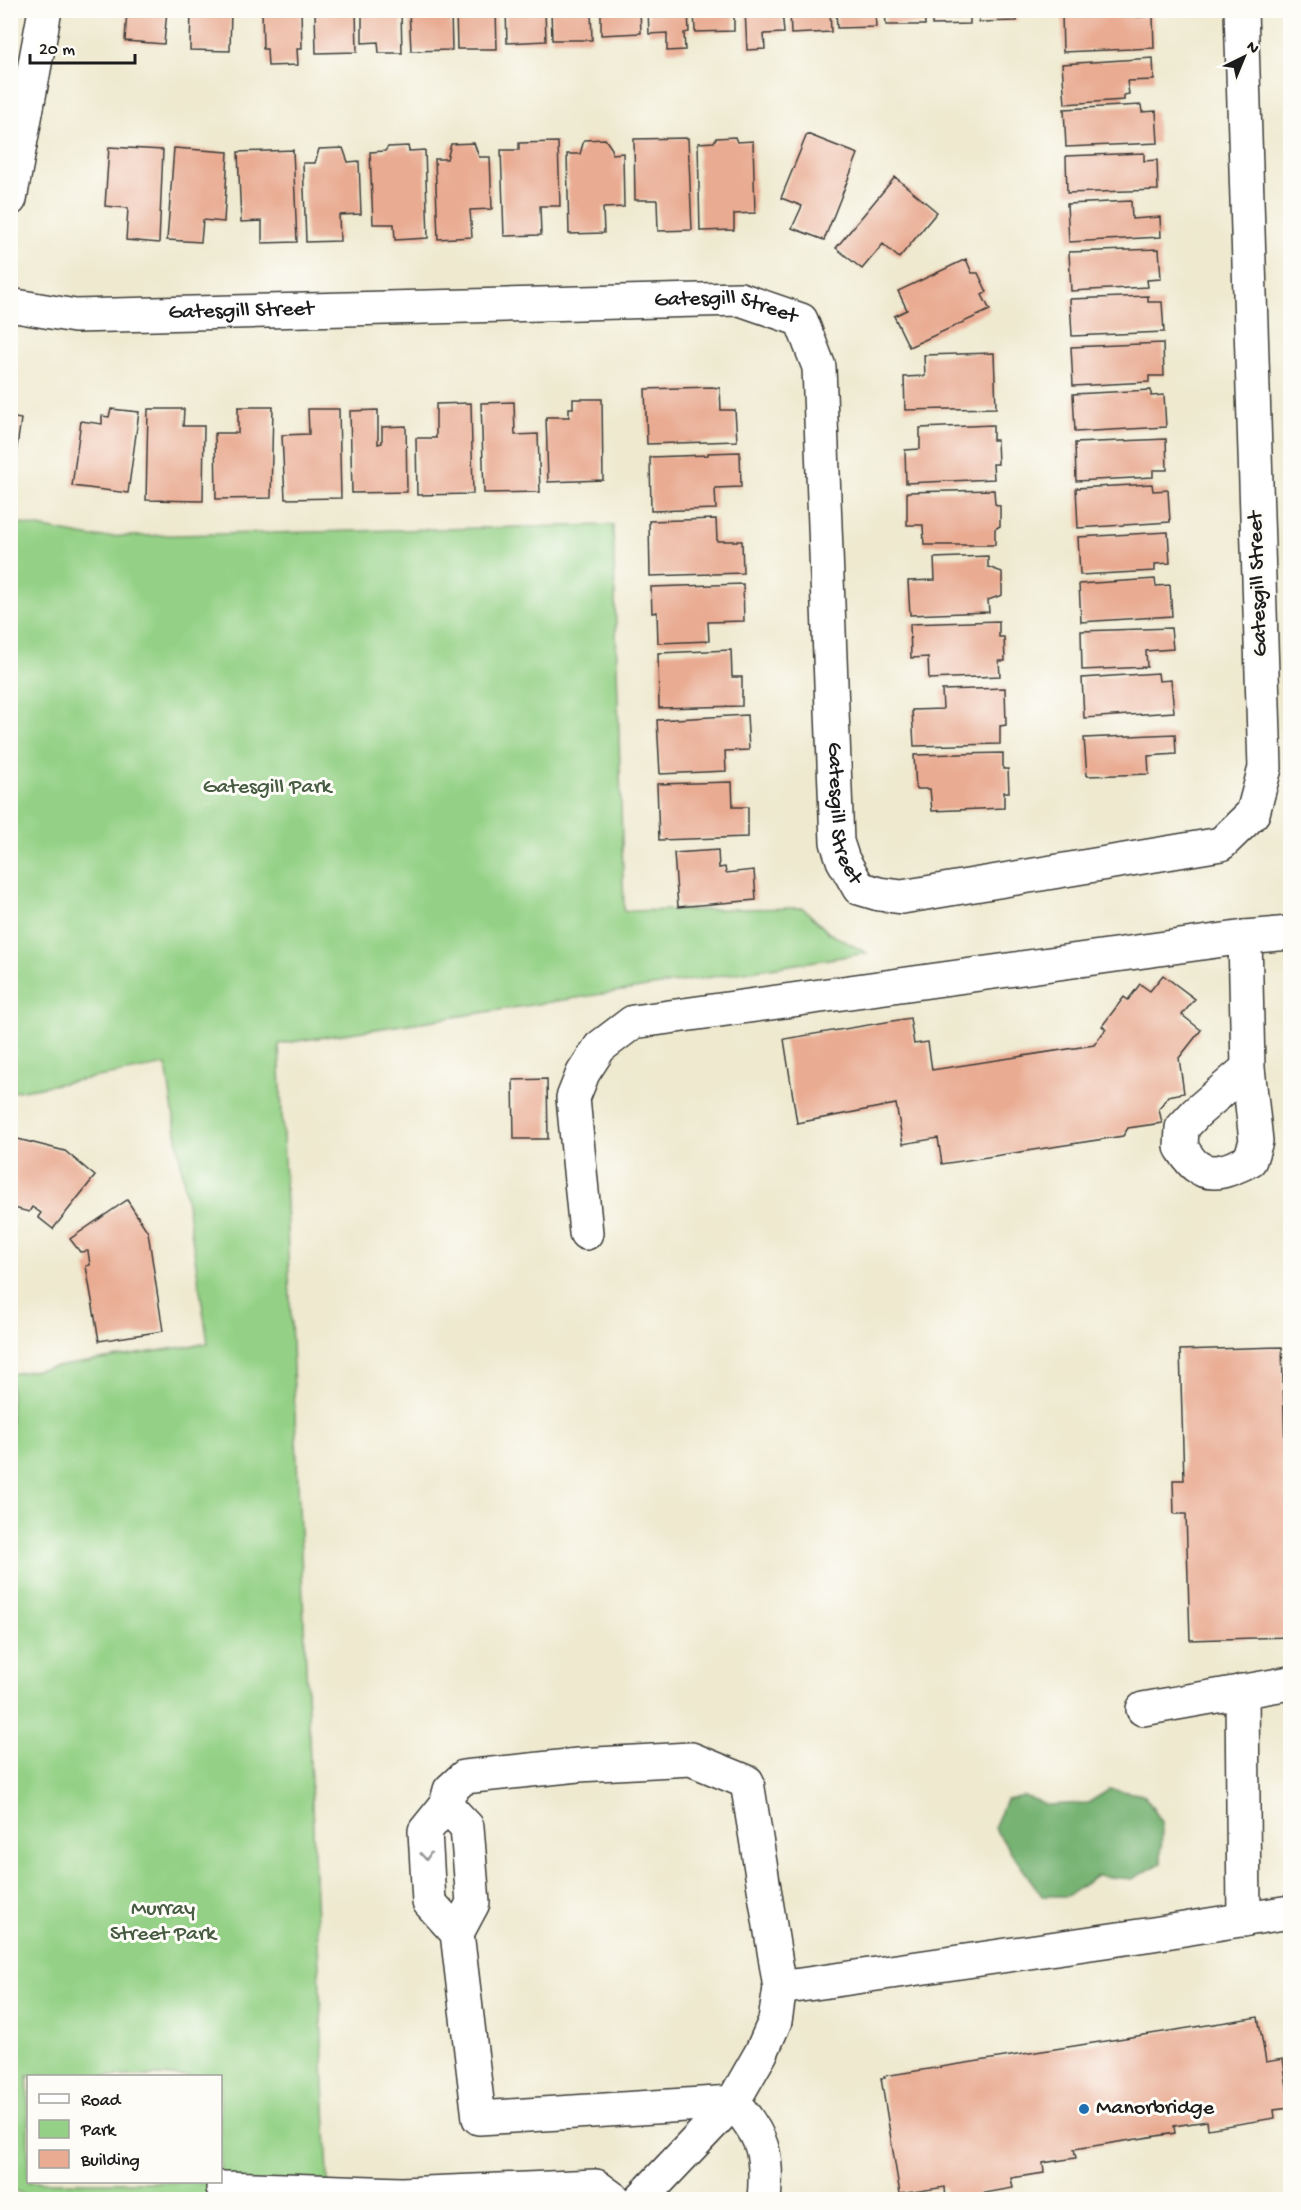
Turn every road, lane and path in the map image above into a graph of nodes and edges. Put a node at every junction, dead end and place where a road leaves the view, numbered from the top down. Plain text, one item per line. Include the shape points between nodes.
1 (45, 10) edge
2 (1241, 10) edge
3 (10, 199) edge
4 (10, 305) edge
5 (1290, 933) edge
6 (1245, 937) junction
7 (1248, 1068) dead end
8 (586, 1233) dead end
9 (1290, 1683) edge
10 (1242, 1691) junction
11 (1143, 1709) dead end
12 (446, 1805) junction
13 (1290, 1912) edge
14 (1244, 1920) junction
15 (457, 1933) junction
16 (780, 1988) junction
17 (733, 2102) junction
18 (233, 2199) edge
19 (615, 2199) edge
20 (640, 2199) edge
21 (764, 2199) edge

1 - 3 street
2 - 4 street, Gatesgill Street via 1265,768 1253,813 1221,844 902,897 859,888 837,842 819,367 801,320 740,299 75,316
5 - 6 street
6 - 7 street
6 - 8 street via 633,1023 600,1047 573,1098
9 - 10 street
10 - 11 street
10 - 14 street
12 - 15 street via 466,1827 473,1903
12 -> 15 street via 425,1831 429,1902
12 - 16 street via 450,1790 464,1777 578,1765 692,1759 747,1782
13 - 14 street
14 - 16 street
15 - 17 street via 479,2118
16 - 17 street via 776,2021
17 - 20 street
17 - 21 street via 763,2144 767,2175
18 - 19 street via 223,2188 401,2194 596,2186

